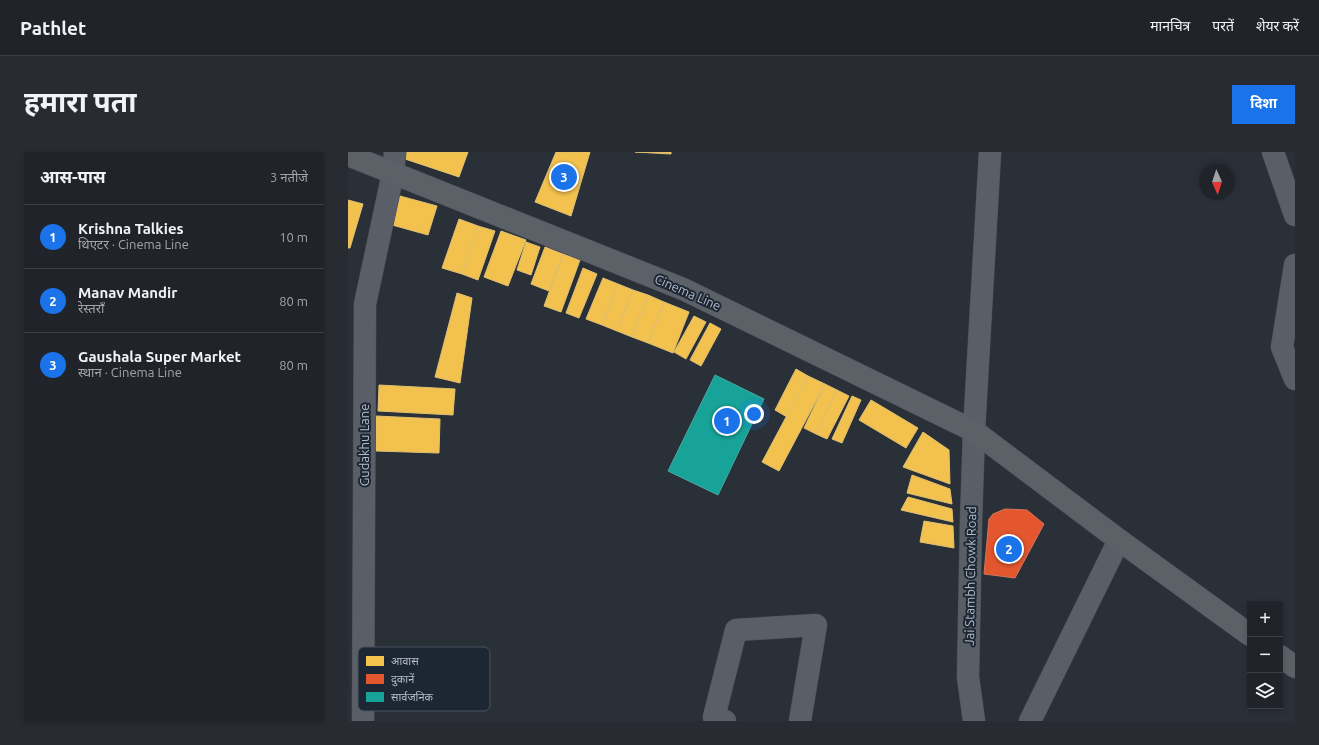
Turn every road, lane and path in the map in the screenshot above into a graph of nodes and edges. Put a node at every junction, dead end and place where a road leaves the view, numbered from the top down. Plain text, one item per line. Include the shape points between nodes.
1 (990, 152) edge
2 (1273, 152) edge
3 (348, 155) edge
4 (394, 162) edge
5 (1295, 215) edge
6 (1295, 265) edge
7 (1295, 379) edge
8 (974, 431) junction
9 (1119, 540) junction
10 (1247, 633) edge
11 (364, 647) edge
12 (1283, 658) edge
13 (1295, 667) edge
14 (364, 711) edge
15 (364, 721) edge
16 (725, 721) edge
17 (800, 721) edge
18 (974, 721) edge
19 (1030, 721) edge

1 - 8 street, Jai Stambh Chowk Road
2 - 5 street
3 - 4 main road, Cinema Line
4 - 8 main road, Cinema Line via 683,289
4 - 11 street, Gudakhu Lane via 365,304
6 - 7 street via 1282,347
8 - 9 main road, Cinema Line
8 - 18 street, Jai Stambh Chowk Road via 968,676
9 - 10 main road, Cinema Line
9 - 19 street
12 - 13 main road
14 - 15 street, Gudakhu Lane
16 - 17 street via 714,717 736,630 816,625

